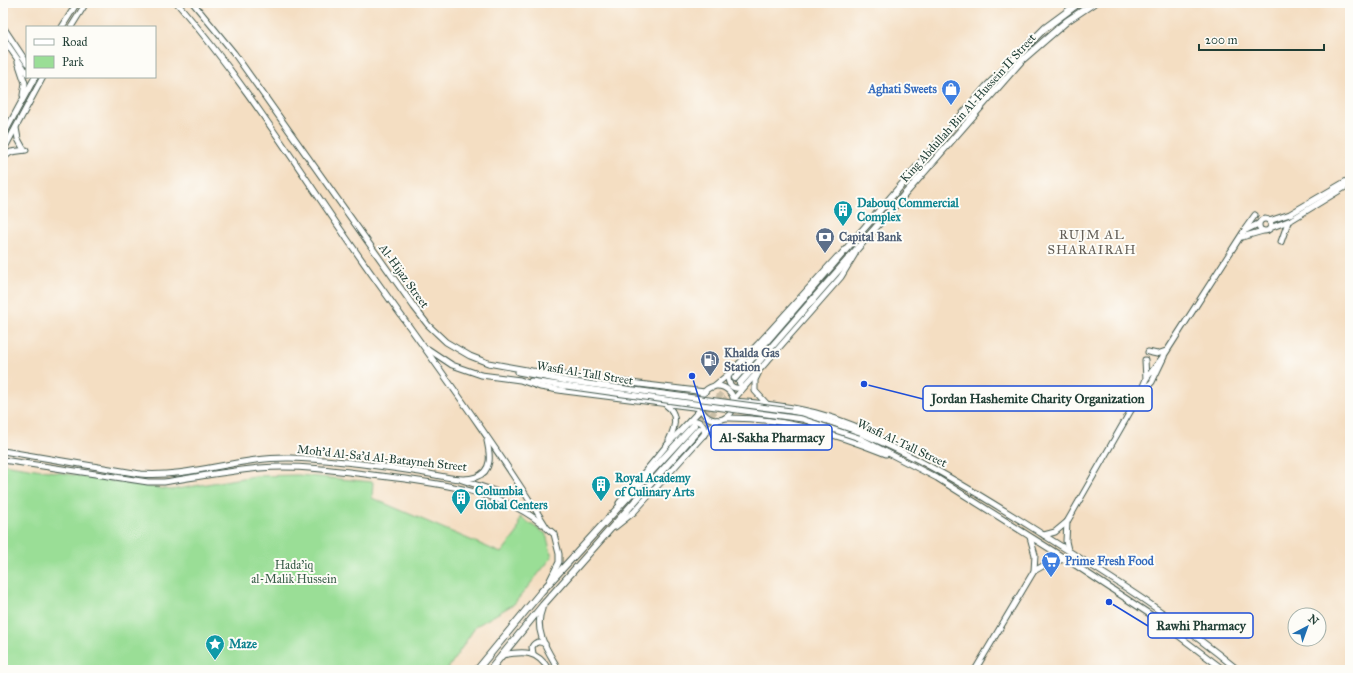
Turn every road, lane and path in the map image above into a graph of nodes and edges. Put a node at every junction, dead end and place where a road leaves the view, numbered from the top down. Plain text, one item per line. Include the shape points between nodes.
1 (77, 3) edge
2 (86, 3) edge
3 (177, 3) edge
4 (193, 3) edge
5 (1078, 3) edge
6 (1094, 3) edge
7 (63, 26) edge
8 (72, 26) edge
9 (3, 27) edge
10 (3, 38) edge
11 (17, 50) junction
12 (26, 55) edge
13 (18, 62) junction
14 (26, 62) edge
15 (26, 72) edge
16 (33, 78) edge
17 (42, 78) edge
18 (39, 84) junction
19 (21, 104) junction
20 (15, 127) junction
21 (3, 136) edge
22 (3, 151) edge
23 (3, 158) edge
24 (1349, 183) edge
25 (1254, 215) dead end
26 (1269, 221) junction
27 (1288, 222) junction
28 (1258, 224) junction
29 (1270, 228) junction
30 (1263, 231) junction
31 (1243, 234) junction
32 (1281, 242) dead end
33 (859, 247) junction
34 (424, 346) junction
35 (1148, 352) dead end
36 (1166, 352) junction
37 (1145, 360) dead end
38 (504, 366) junction
39 (761, 369) junction
40 (732, 376) junction
41 (1146, 379) junction
42 (520, 380) junction
43 (566, 383) junction
44 (742, 385) junction
45 (713, 387) junction
46 (680, 389) junction
47 (705, 392) junction
48 (1142, 392) junction
49 (733, 400) junction
50 (759, 403) junction
51 (767, 403) junction
52 (665, 404) junction
53 (684, 407) junction
54 (701, 408) junction
55 (725, 418) junction
56 (759, 418) junction
57 (717, 420) junction
58 (694, 425) junction
59 (704, 435) junction
60 (862, 437) junction
61 (487, 438) junction
62 (667, 445) junction
63 (3, 451) edge
64 (910, 456) junction
65 (3, 460) edge
66 (908, 463) junction
67 (414, 471) junction
68 (459, 478) junction
69 (412, 480) junction
70 (493, 499) junction
71 (1067, 522) junction
72 (605, 523) junction
73 (546, 528) junction
74 (612, 529) junction
75 (1044, 535) junction
76 (1030, 537) junction
77 (1068, 550) junction
78 (1066, 559) junction
79 (1034, 571) junction
80 (541, 592) junction
81 (543, 605) junction
82 (1185, 629) junction
83 (1179, 636) junction
84 (1195, 637) junction
85 (545, 644) junction
86 (1190, 644) junction
87 (533, 654) junction
88 (502, 655) junction
89 (477, 670) edge
90 (490, 670) edge
91 (549, 670) edge
92 (559, 670) edge
93 (975, 670) edge
94 (1224, 670) edge
95 (1238, 670) edge

1 - 7 street
2 - 8 street
3 - 34 street, Al-Hijaz Street via 244,89
4 - 38 street, Al-Hijaz Street via 234,53 428,325 442,339 463,353
5 - 40 highway, King Abdullah Bin Al-Hussein II Street via 1045,28 1007,65 847,249
6 - 33 highway, King Abdullah Bin Al-Hussein II Street via 1067,21 1021,61
9 - 11 street
10 - 13 street
11 - 12 street
11 - 14 street
13 - 15 street
13 - 19 street via 25,82
16 - 18 street
16 - 19 street
17 - 18 street
18 - 20 street
19 - 21 street
20 - 22 street
20 - 23 street via 18,139 25,150 11,152
24 - 26 street via 1290,214
24 - 27 street
25 - 31 street
26 - 28 street via 1262,219
26 - 29 street
27 - 29 street
27 - 32 street
28 - 30 street
28 - 31 street
29 - 30 street
30 - 31 street
31 - 36 street
33 - 39 street via 841,277
33 - 44 highway, King Abdullah Bin Al-Hussein II Street
34 - 42 street, Al-Hijaz Street via 444,361 472,373
34 - 61 street, Al-Hijaz Street
35 - 36 street
36 - 41 street
36 - 48 street via 1152,382
37 - 41 street
38 - 43 street, Wasfi Al-Tall Street
38 - 46 street, Al-Hijaz Street
39 - 44 street
39 - 51 street via 754,388 758,396
40 - 44 street via 728,380 732,387 738,389
40 - 45 street
41 - 48 street
42 - 43 street, Wasfi Al-Tall Street
42 - 52 street, Al-Hijaz Street via 548,388
43 - 60 street, Wasfi Al-Tall Street, bridge via 802,420
44 - 49 street
45 - 47 street
45 - 49 street via 725,389
46 - 47 street, Al-Hijaz Street
46 - 53 street via 690,397
47 - 54 street via 701,399
48 - 71 street
49 - 50 street
49 - 55 street via 732,411
50 - 51 street
50 - 56 street via 752,405 749,410
51 - 64 street via 816,412 847,422
52 - 53 street, Al-Hijaz Street
52 - 62 street via 673,411 675,421 674,431
53 - 54 street, Al-Hijaz Street
54 - 57 street via 707,417
54 - 58 street
55 - 56 street
55 - 57 street
56 - 66 street via 797,424 838,435
57 - 59 street
58 - 59 street via 694,420 701,423
58 - 62 street
58 - 72 highway
58 - 74 highway
59 - 74 street via 634,512
60 - 64 street, Wasfi Al-Tall Street
60 - 66 street, Wasfi Al-Tall Street
61 - 68 street, Moh'd Al-Sa'd Al-Batayneh Street via 490,456 486,469 476,477
61 - 73 street, Al-Hijaz Street
62 - 72 street
63 - 67 street, Moh'd Al-Sa'd Al-Batayneh Street via 158,476 276,458
64 - 75 street, Wasfi Al-Tall Street
65 - 69 street, Moh'd Al-Sa'd Al-Batayneh Street via 148,482 164,482 240,470 280,468 344,471
66 - 76 street, Wasfi Al-Tall Street via 955,489
67 - 68 street, Moh'd Al-Sa'd Al-Batayneh Street
67 - 69 street
68 - 70 street via 495,490 496,496
69 - 70 street, Moh'd Al-Sa'd Al-Batayneh Street
70 - 73 street, Moh'd Al-Sa'd Al-Batayneh Street via 522,510
71 - 75 street via 1055,532
71 - 77 street
72 - 80 highway
73 - 80 street, Al-Hijaz Street via 555,538 559,559 554,573
74 - 81 highway
75 - 77 street, Wasfi Al-Tall Street
76 - 78 street, Wasfi Al-Tall Street
76 - 79 street via 1035,555
77 - 82 street, Wasfi Al-Tall Street via 1125,586
78 - 79 street via 1050,562
78 - 83 street, Wasfi Al-Tall Street
79 - 93 street
80 - 89 highway
81 - 85 street via 538,625
81 - 88 highway
82 - 83 street
82 - 84 street, Wasfi Al-Tall Street
83 - 86 street, Wasfi Al-Tall Street
84 - 86 street via 1191,639
84 - 95 street, Wasfi Al-Tall Street
85 - 87 street via 535,643 532,647
85 - 92 street
86 - 94 street, Wasfi Al-Tall Street
87 - 88 street
87 - 91 street via 542,660
88 - 90 highway

